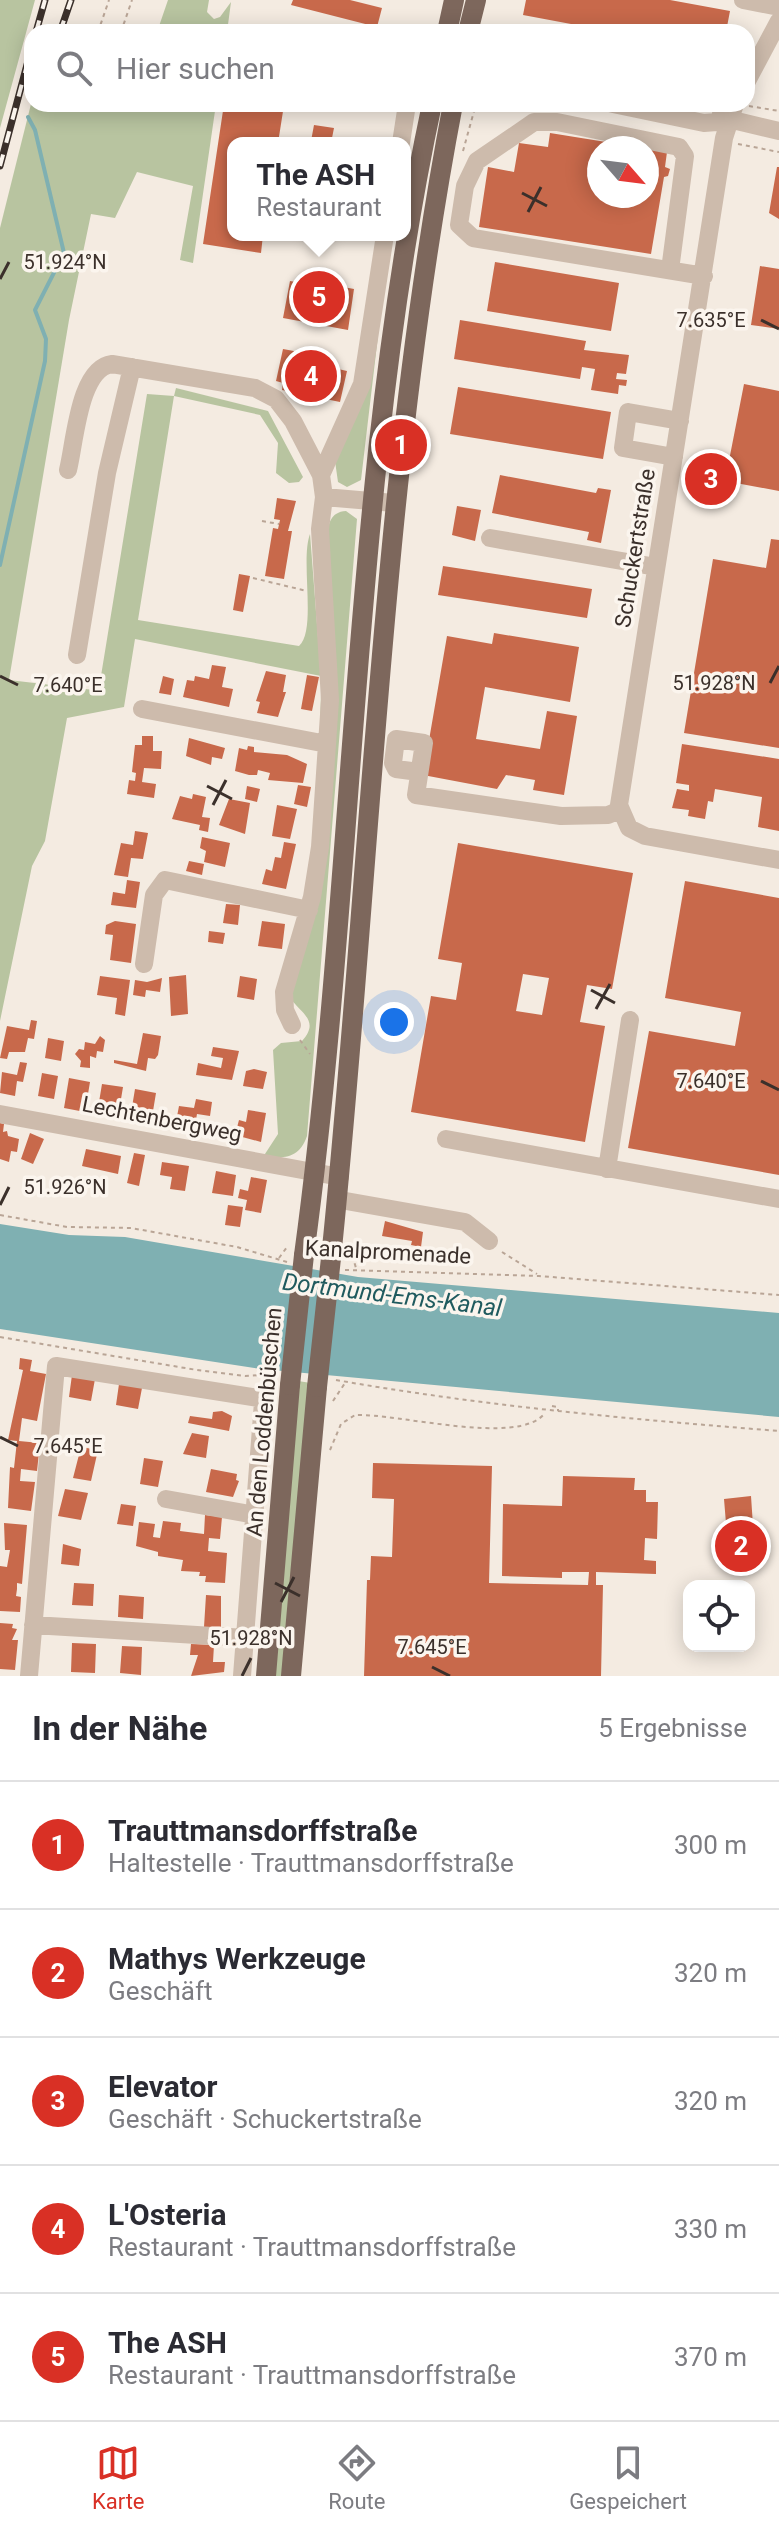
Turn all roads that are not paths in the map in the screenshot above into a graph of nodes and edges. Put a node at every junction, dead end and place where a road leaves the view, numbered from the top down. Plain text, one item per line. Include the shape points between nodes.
1 (454, 0) edge
2 (476, 0) edge
3 (743, 0) edge
4 (779, 7) edge
5 (779, 21) edge
6 (449, 24) edge
7 (470, 24) edge
8 (755, 66) edge
9 (406, 112) edge
10 (431, 112) edge
11 (452, 112) edge
12 (651, 112) edge
13 (709, 112) edge
14 (731, 117) edge
15 (779, 131) edge
16 (402, 137) edge
17 (680, 191) junction
18 (716, 197) junction
19 (411, 224) edge
20 (384, 241) edge
21 (408, 241) edge
22 (670, 270) junction
23 (704, 276) junction
24 (132, 367) junction
25 (680, 421) junction
26 (674, 457) junction
27 (68, 470) dead end
28 (321, 475) junction
29 (324, 497) junction
30 (384, 502) junction
31 (490, 538) dead end
32 (656, 567) junction
33 (77, 655) dead end
34 (142, 709) dead end
35 (327, 744) junction
36 (419, 772) junction
37 (620, 810) junction
38 (779, 860) edge
39 (309, 910) junction
40 (144, 964) dead end
41 (630, 1020) dead end
42 (292, 1025) dead end
43 (0, 1114) edge
44 (446, 1139) dead end
45 (607, 1169) junction
46 (314, 1174) junction
47 (340, 1177) junction
48 (779, 1199) edge
49 (346, 1201) dead end
50 (489, 1241) road end
51 (166, 1499) dead end
52 (255, 1515) junction
53 (33, 1625) junction
54 (246, 1638) junction
55 (29, 1676) edge
56 (242, 1676) edge
57 (266, 1676) edge
58 (291, 1676) edge

1 - 6 main road
2 - 7 main road
3 - 4 street
5 - 8 street
9 - 16 street
10 - 19 main road
11 - 30 main road
12 - 14 street via 704,123
13 - 14 street
14 - 15 street
14 - 18 street, Schuckertstraße
17 - 18 street
17 - 22 street
17 - 22 street via 685,156 679,147 534,122 477,161 465,186 459,225 473,238
18 - 23 street, Schuckertstraße
20 - 28 street via 362,384
21 - 30 main road via 398,298
22 - 23 street
23 - 25 street, Schuckertstraße
24 - 27 street via 108,365 92,376
24 - 28 street via 270,395 293,421
24 - 33 street via 107,473
25 - 26 street, Schuckertstraße
25 - 26 street via 628,412 623,448
26 - 32 street, Schuckertstraße
28 - 29 street
29 - 30 street
29 - 35 street via 320,529 330,688
30 - 46 main road, An den Loddenbüschen
30 - 47 main road
31 - 32 street
32 - 37 street, Schuckertstraße
34 - 35 street
35 - 39 street via 318,871
36 - 36 street via 424,743 396,739 396,769
36 - 37 street via 416,795 561,816
37 - 38 street via 629,828 645,836
39 - 40 street via 165,880 154,895
39 - 42 street via 284,992
41 - 45 street
43 - 46 street, Lechtenbergweg
44 - 45 street
45 - 48 street
46 - 47 street, Lechtenbergweg
46 - 57 main road, An den Loddenbüschen, bridge via 301,1259
47 - 58 main road, bridge
49 - 50 street via 465,1222
51 - 52 street, An den Loddenbüschen
52 - 53 street, An den Loddenbüschen via 261,1399 56,1366
52 - 54 street, An den Loddenbüschen
53 - 54 street
53 - 55 street, An den Loddenbüschen
54 - 56 street, An den Loddenbüschen

